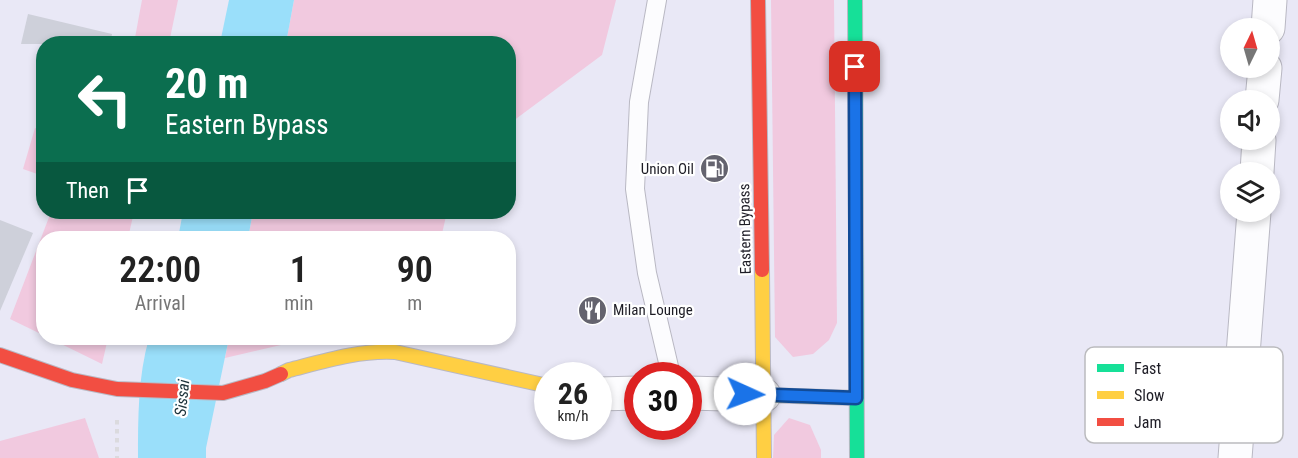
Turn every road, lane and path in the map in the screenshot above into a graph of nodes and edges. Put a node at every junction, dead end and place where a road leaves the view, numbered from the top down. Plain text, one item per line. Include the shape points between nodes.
1 (657, 0) edge
2 (758, 0) edge
3 (855, 0) edge
4 (1270, 0) edge
5 (1269, 18) edge
6 (1253, 222) edge
7 (1244, 347) edge
8 (0, 355) edge
9 (668, 362) edge
10 (534, 383) edge
11 (702, 393) edge
12 (764, 395) junction
13 (856, 398) junction
14 (1236, 443) edge
15 (764, 458) edge
16 (857, 458) edge
17 (1235, 458) edge

1 - 9 lane via 639,102 634,189 647,273
2 - 12 main road, Eastern Bypass
3 - 13 main road
4 - 5 street
6 - 7 street
8 - 10 main road via 72,380 134,391 223,393 289,370 378,351
11 - 12 street
12 - 13 main road
12 - 15 main road, Eastern Bypass
13 - 16 main road
14 - 17 street

